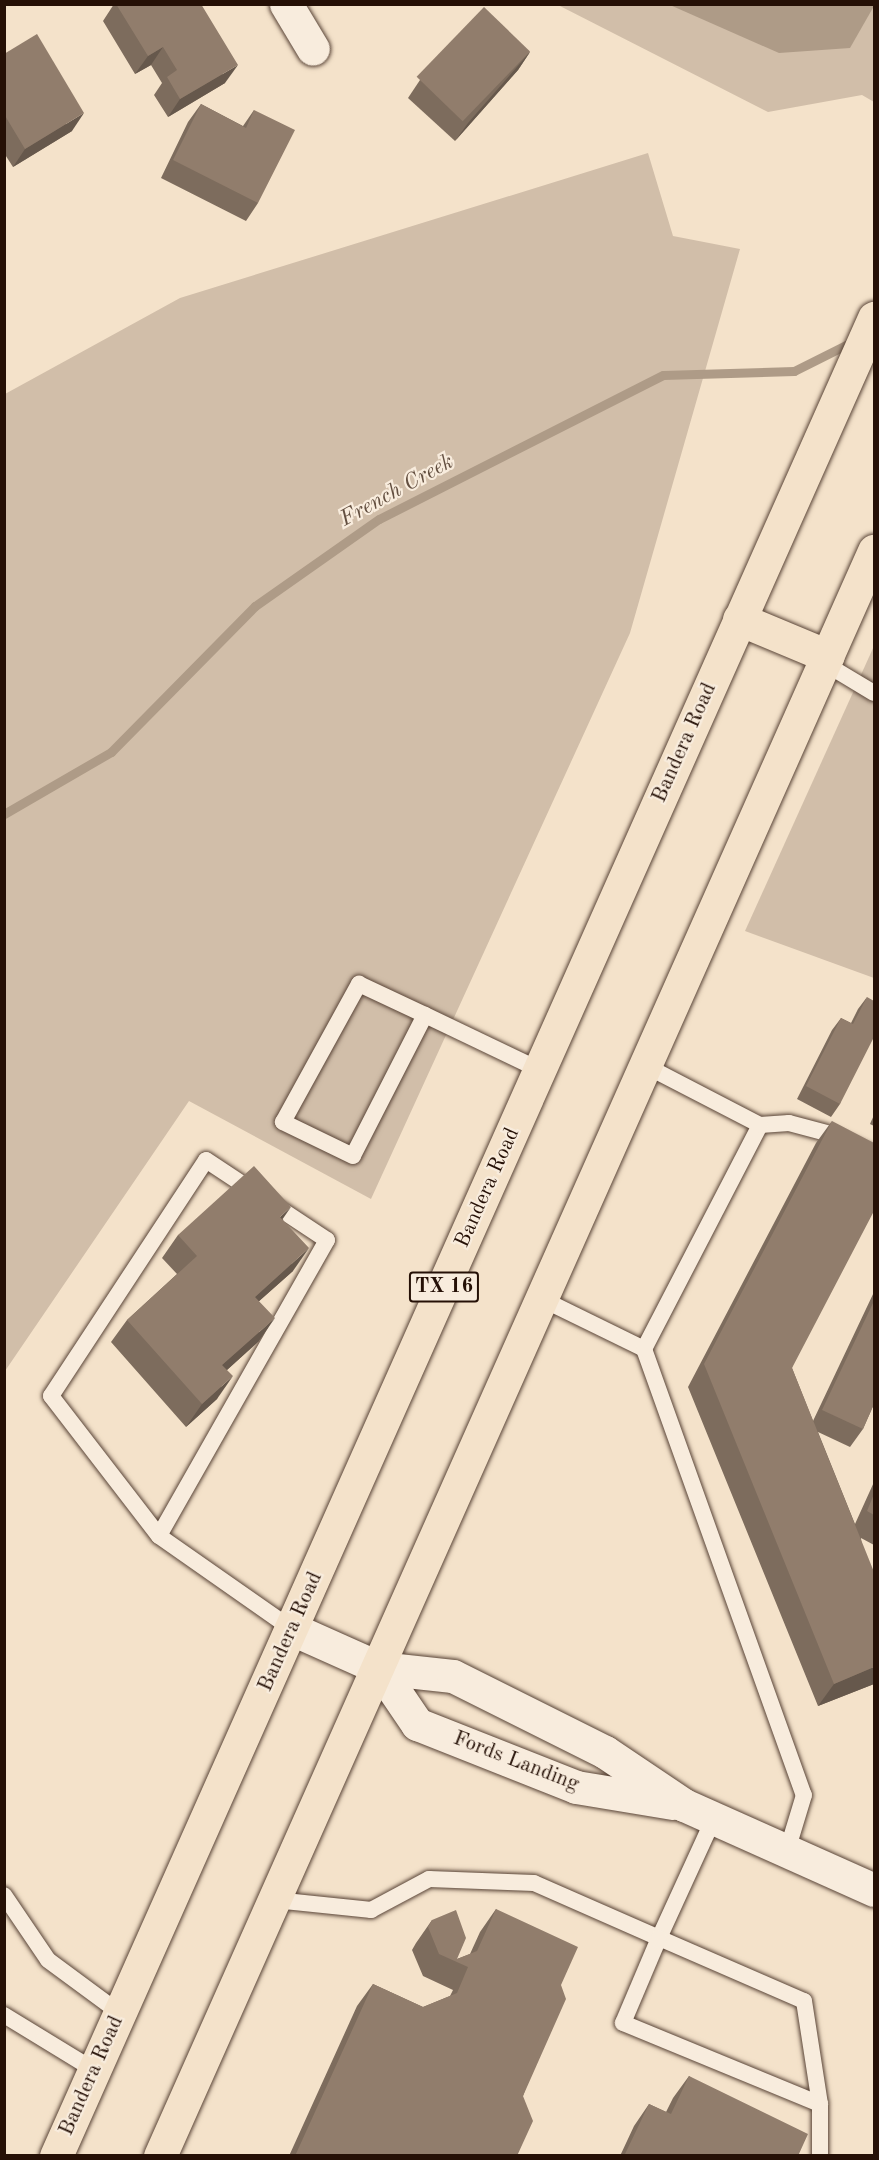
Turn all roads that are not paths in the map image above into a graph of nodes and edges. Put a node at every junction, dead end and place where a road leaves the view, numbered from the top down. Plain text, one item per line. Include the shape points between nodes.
1 (285, 4) edge
2 (313, 49) dead end
3 (874, 318) edge
4 (874, 551) edge
5 (740, 619) junction
6 (826, 659) junction
7 (874, 693) edge
8 (425, 1015) junction
9 (646, 1066) junction
10 (540, 1070) junction
11 (760, 1125) junction
12 (874, 1155) edge
13 (542, 1299) junction
14 (644, 1349) junction
15 (159, 1536) junction
16 (292, 1629) junction
17 (379, 1668) junction
18 (684, 1805) junction
19 (714, 1818) junction
20 (787, 1851) junction
21 (874, 1890) edge
22 (4, 1895) edge
23 (275, 1900) junction
24 (659, 1938) junction
25 (120, 2013) junction
26 (4, 2015) edge
27 (94, 2070) junction
28 (820, 2104) junction
29 (56, 2156) edge
30 (160, 2156) edge
31 (820, 2156) edge

1 - 2 street
3 - 5 main road, Bandera Road / TX 16
4 - 6 main road
5 - 6 main road
5 - 10 main road, Bandera Road / TX 16
6 - 7 lane
6 - 9 main road
8 - 8 lane via 359,984 283,1122 353,1156
8 - 10 lane
9 - 11 lane
9 - 13 main road
10 - 16 main road, Bandera Road / TX 16
11 - 12 lane via 789,1123 826,1133
11 - 14 lane
13 - 14 lane
13 - 17 main road
14 - 20 lane via 804,1795
15 - 15 lane via 327,1240 206,1160 51,1396
15 - 16 lane
16 - 17 street, Fords Landing
16 - 25 main road, Bandera Road / TX 16
17 - 18 street, Fords Landing via 453,1676 604,1752
17 - 18 street, Fords Landing via 417,1724 576,1787
17 - 23 main road
18 - 19 street, Fords Landing
19 - 20 street, Fords Landing
19 - 24 lane
20 - 21 street, Fords Landing
22 - 25 lane via 48,1960
23 - 24 lane via 371,1910 429,1879 534,1882
23 - 30 main road
24 - 28 lane via 804,2001
24 - 28 lane via 623,2022
25 - 27 main road, Bandera Road / TX 16
26 - 27 lane
27 - 29 main road, Bandera Road / TX 16
28 - 31 lane

